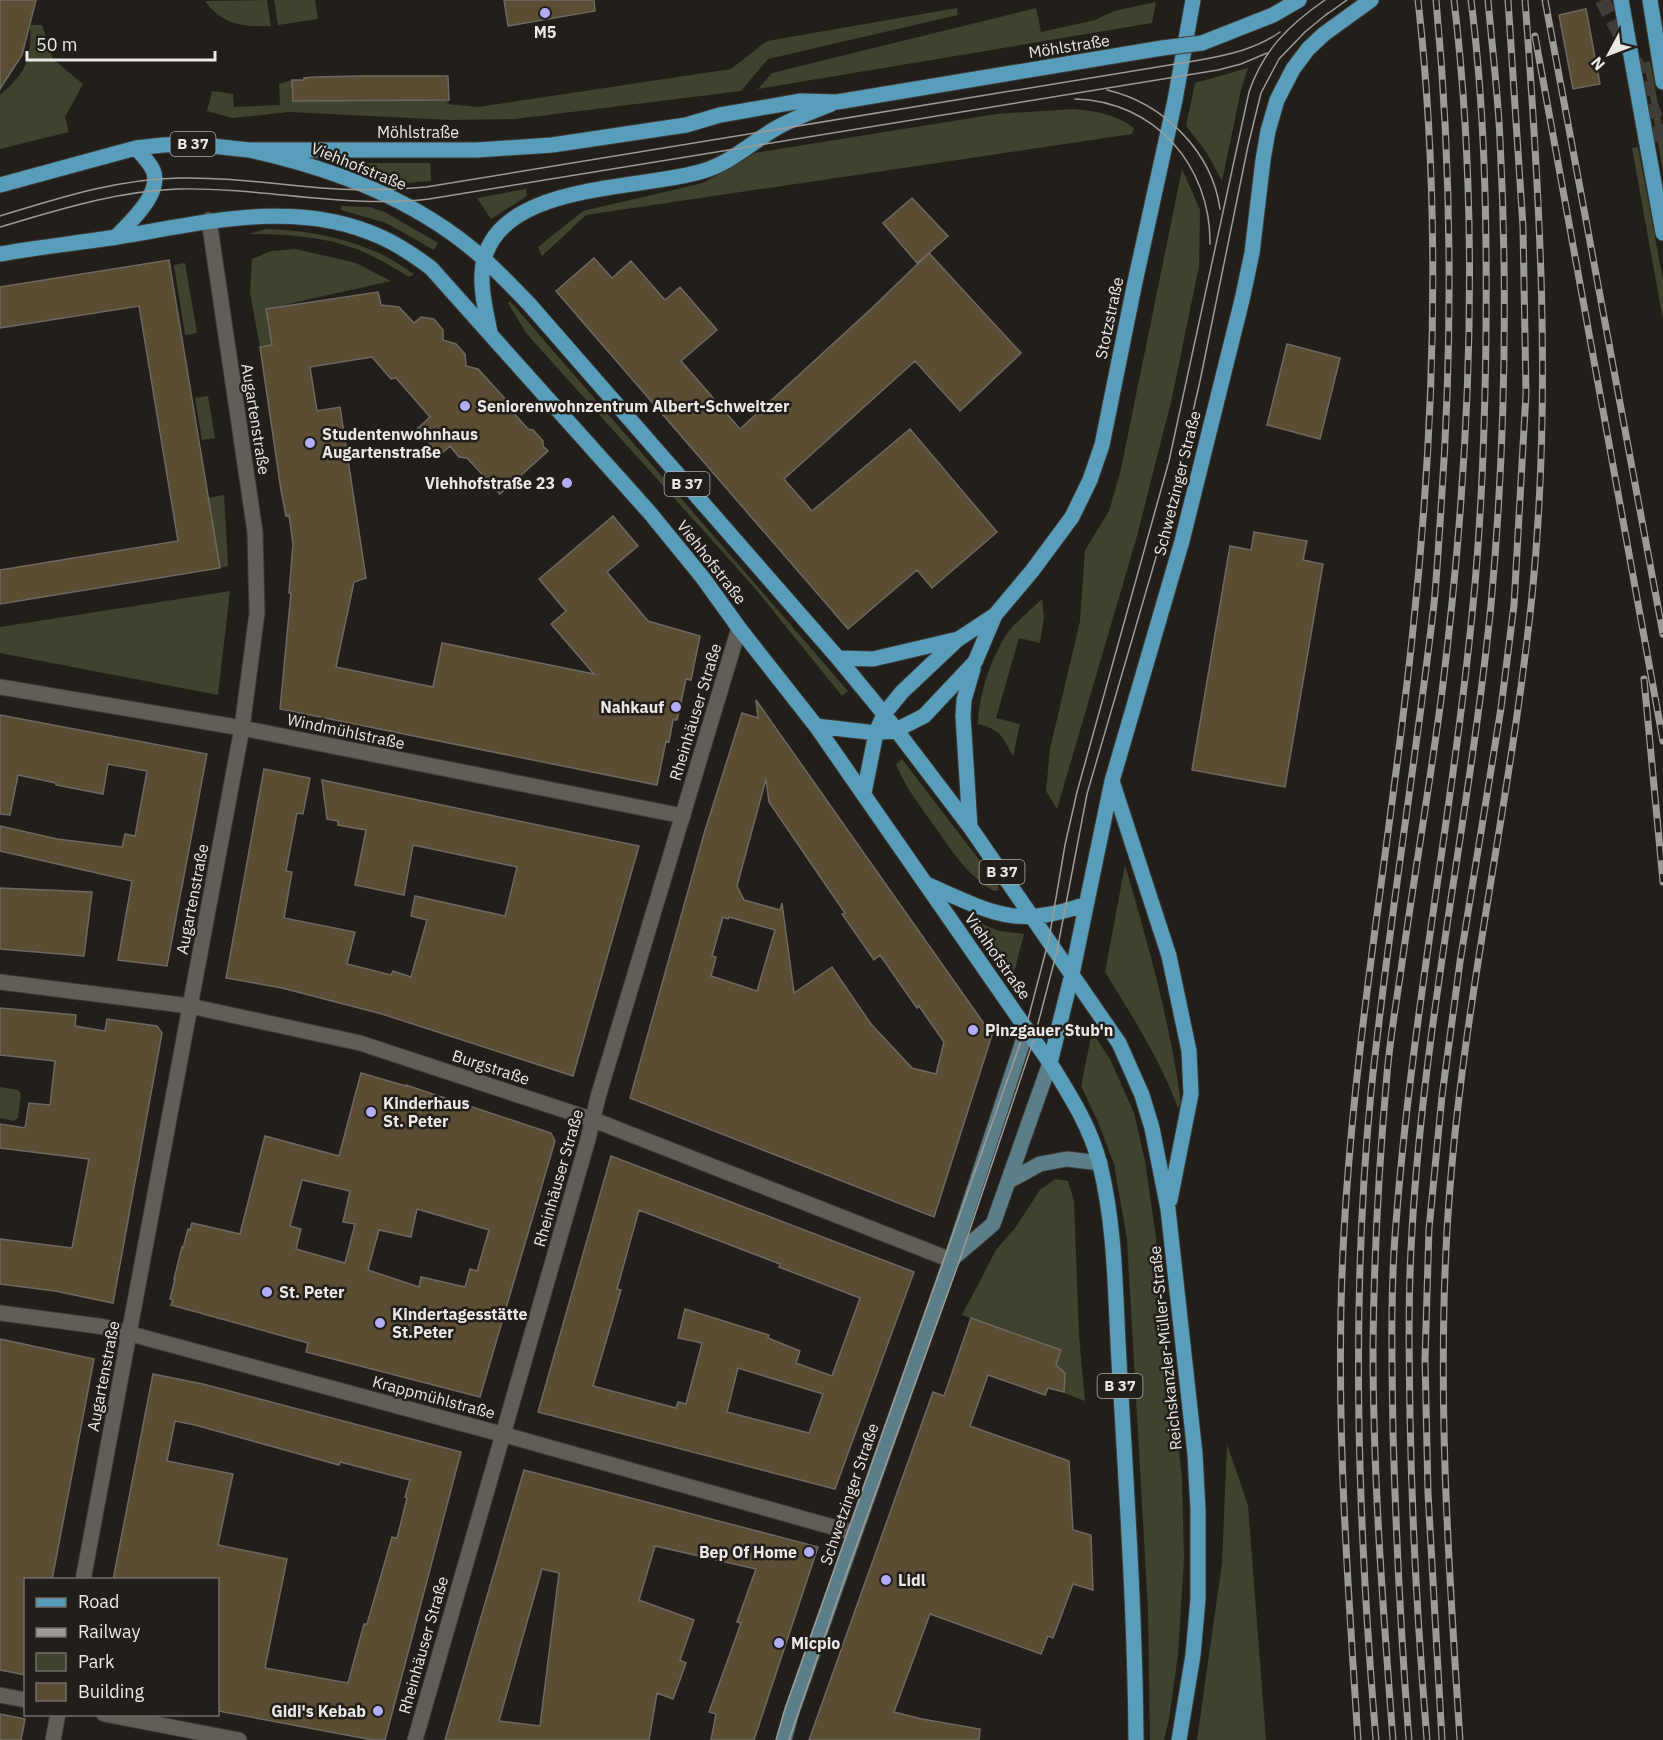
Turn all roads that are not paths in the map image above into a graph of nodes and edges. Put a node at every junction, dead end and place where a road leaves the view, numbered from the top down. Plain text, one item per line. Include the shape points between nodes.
1 (1193, 0) edge
2 (1299, 0) edge
3 (1371, 0) edge
4 (1621, 0) edge
5 (1650, 0) edge
6 (1663, 81) edge
7 (837, 102) junction
8 (136, 148) junction
9 (249, 150) junction
10 (0, 185) edge
11 (208, 220) junction
12 (1663, 232) edge
13 (117, 237) junction
14 (0, 254) edge
15 (484, 259) junction
16 (490, 332) junction
17 (995, 615) junction
18 (739, 628) junction
19 (957, 640) junction
20 (838, 658) junction
21 (975, 662) junction
22 (0, 687) edge
23 (884, 714) junction
24 (816, 726) junction
25 (242, 728) junction
26 (896, 730) junction
27 (876, 733) junction
28 (1112, 781) junction
29 (864, 793) junction
30 (683, 816) junction
31 (970, 827) junction
32 (925, 884) junction
33 (1086, 904) junction
34 (1033, 918) junction
35 (1072, 974) junction
36 (0, 982) edge
37 (190, 1006) junction
38 (1027, 1029) junction
39 (1050, 1063) junction
40 (594, 1120) junction
41 (1100, 1163) junction
42 (1009, 1181) junction
43 (1168, 1209) junction
44 (951, 1260) junction
45 (0, 1313) edge
46 (129, 1334) junction
47 (503, 1434) junction
48 (854, 1533) junction
49 (83, 1578) edge
50 (0, 1695) edge
51 (24, 1700) edge
52 (58, 1716) edge
53 (114, 1716) edge
54 (53, 1740) edge
55 (239, 1740) edge
56 (415, 1740) edge
57 (784, 1740) edge
58 (1136, 1740) edge
59 (1179, 1740) edge

1 - 17 main road, Stotzstraße via 1099,453 1072,517
2 - 7 main road, Möhlstraße, bridge via 1273,15 1202,43
3 - 28 main road, Schwetzinger Straße via 1324,34 1298,62 1277,100 1263,160 1242,300 1182,541
4 - 12 main road
5 - 6 main road
7 - 9 main road, Möhlstraße via 801,101 686,125 552,145 477,150
7 - 15 main road, Möhlstraße via 773,130 706,170 548,200 510,221 493,237
8 - 9 main road, Möhlstraße / B 37 via 194,144
8 - 10 main road, Möhlstraße / B 37
8 - 13 main road via 154,171 154,187 149,199
9 - 15 main road, Viehhofstraße / B 37 via 331,172 401,201
11 - 13 main road, B 37
11 - 16 main road, Viehhofstraße / B 37 via 274,215 318,219 380,236 431,268
11 - 25 street, Augartenstraße via 255,532 257,613
13 - 14 main road, B 37
15 - 16 main road, Möhlstraße via 482,287
15 - 20 main road, Viehhofstraße / B 37 via 530,304
16 - 18 main road, Viehhofstraße / B 37 via 650,513
17 - 19 main road, Stotzstraße
17 - 21 main road, Stotzstraße
18 - 24 main road, Viehhofstraße / B 37
18 - 30 street, Rheinhäuser Straße
19 - 20 main road via 873,660
19 - 23 main road, Stotzstraße
20 - 23 main road, Viehhofstraße / B 37
21 - 26 main road, Stotzstraße via 924,716
21 - 31 main road via 963,716
22 - 25 street, Windmühlstraße
23 - 26 main road, Viehhofstraße / B 37
23 - 27 main road, Stotzstraße
24 - 27 main road, Stotzstraße
24 - 29 main road, Viehhofstraße / B 37
25 - 30 street, Windmühlstraße
25 - 37 street, Augartenstraße
26 - 27 main road, Stotzstraße
26 - 31 main road, Viehhofstraße / B 37
27 - 29 main road, Stotzstraße
28 - 33 main road, Schwetzinger Straße
28 - 43 main road via 1169,956 1189,1051 1191,1094
29 - 32 main road, Viehhofstraße / B 37
30 - 40 street, Rheinhäuser Straße
31 - 34 main road, Viehhofstraße / B 37
32 - 34 main road via 996,914
32 - 38 main road, Viehhofstraße / B 37
33 - 34 main road
33 - 35 main road, Schwetzinger Straße
34 - 35 main road, Viehhofstraße / B 37
35 - 39 main road, Schwetzinger Straße
35 - 43 main road, Reichskanzler-Müller-Straße / B 37 via 1131,1066 1152,1128
36 - 37 street, Burgstraße
37 - 40 street, Burgstraße via 360,1043
37 - 46 street, Augartenstraße
38 - 39 main road, Viehhofstraße / B 37
38 - 44 street, Schwetzinger Straße
39 - 41 main road, B 37 via 1087,1128
39 - 42 street, Schwetzinger Straße
40 - 44 street, Burgstraße
40 - 47 street, Rheinhäuser Straße
41 - 42 street via 1067,1159 1040,1164
41 - 58 main road, B 37 via 1111,1219 1130,1546
42 - 44 street, Schwetzinger Straße via 993,1224
43 - 59 main road, Reichskanzler-Müller-Straße / B 37 via 1198,1510 1196,1621
44 - 48 street, Schwetzinger Straße
45 - 46 street, Krappmühlstraße via 105,1327
46 - 47 street, Krappmühlstraße
46 - 49 street, Augartenstraße
47 - 48 street, Krappmühlstraße
47 - 56 street, Rheinhäuser Straße
48 - 57 street, Schwetzinger Straße
50 - 51 street
52 - 54 street
53 - 55 street

